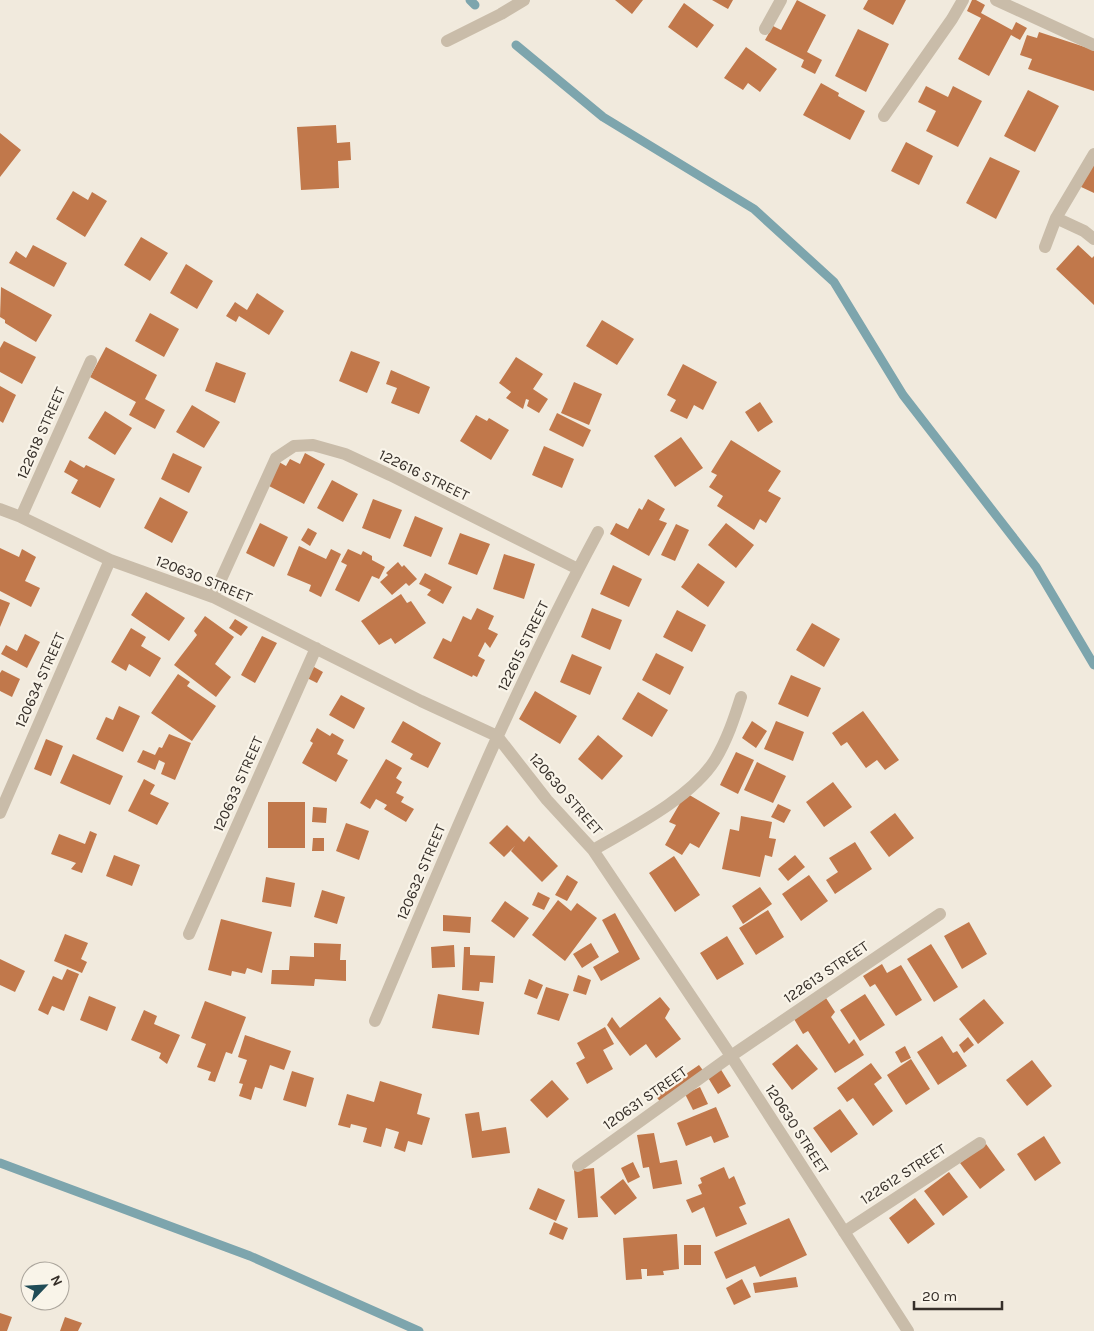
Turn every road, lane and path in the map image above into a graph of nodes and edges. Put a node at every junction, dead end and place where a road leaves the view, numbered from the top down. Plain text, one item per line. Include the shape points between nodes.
1 (524, 0) edge
2 (781, 0) edge
3 (963, 0) edge
4 (996, 0) edge
5 (765, 29) dead end
6 (447, 41) dead end
7 (1094, 45) edge
8 (884, 116) dead end
9 (1094, 154) edge
10 (1056, 218) junction
11 (1094, 239) edge
12 (1045, 247) dead end
13 (91, 361) dead end
14 (0, 509) edge
15 (21, 517) junction
16 (598, 532) dead end
17 (110, 560) junction
18 (578, 570) junction
19 (213, 597) junction
20 (316, 648) junction
21 (741, 696) dead end
22 (497, 736) junction
23 (0, 813) edge
24 (593, 850) junction
25 (940, 914) dead end
26 (189, 934) dead end
27 (375, 1021) dead end
28 (731, 1056) junction
29 (980, 1143) dead end
30 (578, 1166) dead end
31 (844, 1232) junction
32 (908, 1331) edge

1 - 6 street
2 - 5 street
3 - 8 street
4 - 7 street
9 - 10 street
10 - 11 street
10 - 12 street
13 - 15 street, 122618 STREET
14 - 15 street, 120630 STREET
15 - 17 street, 120630 STREET
16 - 18 street, 122615 STREET
17 - 19 street, 120630 STREET
17 - 23 street, 120634 STREET
18 - 19 street, 122616 STREET via 390,475 345,454 313,444 294,446 276,458
18 - 22 street, 122615 STREET
19 - 20 street, 120630 STREET
20 - 22 street, 120630 STREET
20 - 26 street, 120633 STREET
21 - 24 street via 729,732 714,761 698,780 681,795
22 - 24 street, 120630 STREET via 547,800
22 - 27 street, 120632 STREET
24 - 28 street, 120630 STREET
25 - 28 street, 122613 STREET
28 - 30 street, 120631 STREET
28 - 31 street, 120630 STREET
29 - 31 street, 122612 STREET
31 - 32 street, 120630 STREET

